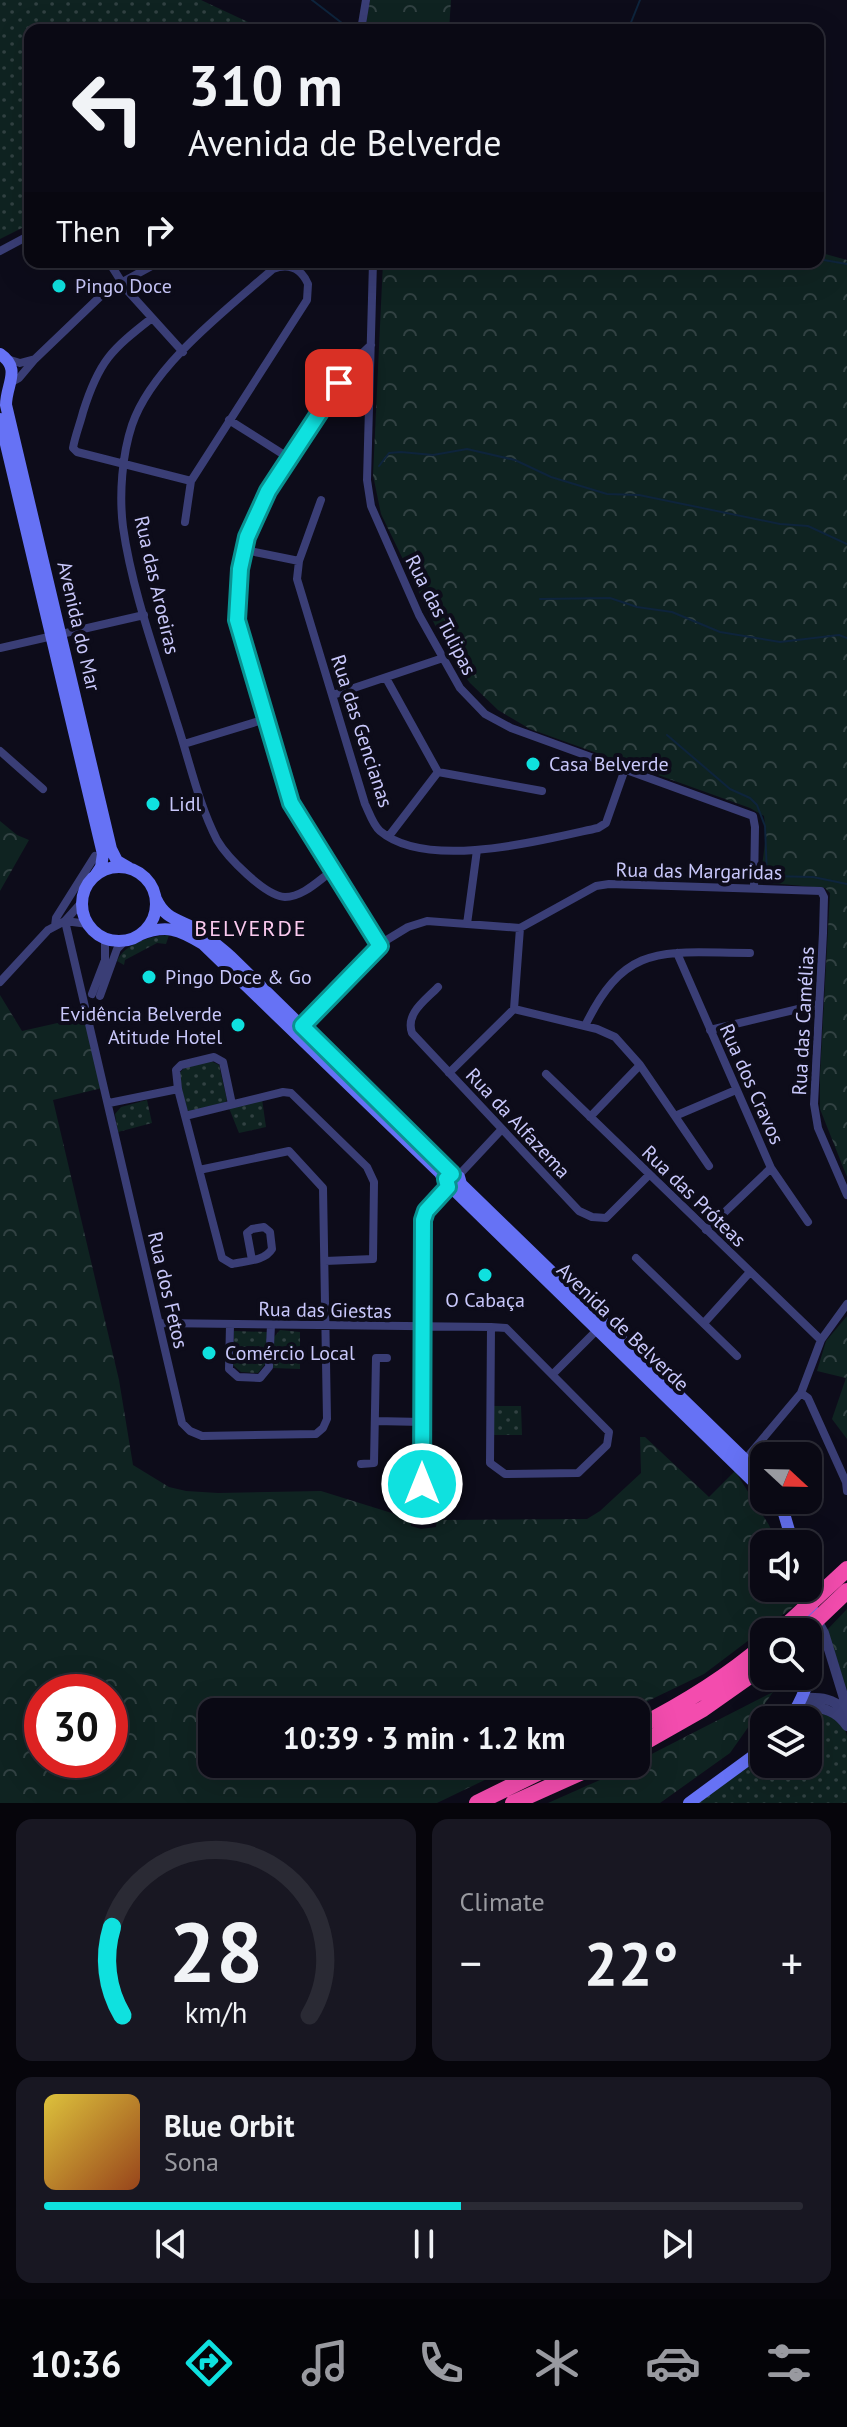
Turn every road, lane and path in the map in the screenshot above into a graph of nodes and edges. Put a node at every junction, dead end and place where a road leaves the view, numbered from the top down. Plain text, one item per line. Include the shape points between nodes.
1 (366, 0) edge
2 (362, 24) edge
3 (24, 238) edge
4 (0, 251) edge
5 (113, 268) edge
6 (148, 268) edge
7 (269, 268) edge
8 (293, 268) edge
9 (373, 268) edge
10 (123, 282) junction
11 (152, 318) junction
12 (371, 345) junction
13 (183, 352) junction
14 (4, 356) edge
15 (35, 359) junction
16 (6, 387) edge
17 (0, 419) edge
18 (229, 420) junction
19 (289, 458) junction
20 (125, 465) junction
21 (191, 481) junction
22 (321, 500) dead end
23 (185, 522) dead end
24 (245, 550) junction
25 (299, 561) junction
26 (144, 615) junction
27 (56, 636) junction
28 (0, 648) edge
29 (443, 658) junction
30 (386, 678) junction
31 (333, 695) junction
32 (266, 719) junction
33 (184, 744) junction
34 (0, 751) edge
35 (625, 769) junction
36 (438, 772) junction
37 (43, 789) dead end
38 (542, 791) dead end
39 (389, 836) junction
40 (477, 850) junction
41 (95, 856) dead end
42 (129, 868) junction
43 (332, 871) junction
44 (95, 876) junction
45 (754, 888) junction
46 (821, 891) joint
47 (156, 899) junction
48 (82, 902) junction
49 (65, 921) junction
50 (88, 924) junction
51 (467, 924) junction
52 (55, 926) junction
53 (520, 928) junction
54 (105, 938) junction
55 (132, 938) junction
56 (380, 946) junction
57 (677, 953) junction
58 (750, 953) dead end
59 (0, 982) edge
60 (438, 987) dead end
61 (819, 1004) junction
62 (514, 1009) junction
63 (585, 1026) junction
64 (298, 1029) junction
65 (710, 1030) junction
66 (640, 1065) junction
67 (449, 1073) junction
68 (546, 1074) dead end
69 (178, 1089) junction
70 (736, 1090) junction
71 (109, 1103) junction
72 (232, 1104) junction
73 (185, 1116) junction
74 (675, 1116) junction
75 (590, 1117) junction
76 (502, 1129) junction
77 (709, 1166) dead end
78 (771, 1168) junction
79 (199, 1170) junction
80 (649, 1175) junction
81 (453, 1182) junction
82 (847, 1195) edge
83 (808, 1222) dead end
84 (706, 1230) junction
85 (636, 1258) dead end
86 (252, 1260) dead end
87 (325, 1261) junction
88 (750, 1272) junction
89 (847, 1304) edge
90 (159, 1323) junction
91 (704, 1323) junction
92 (230, 1325) junction
93 (271, 1325) junction
94 (327, 1326) junction
95 (423, 1326) junction
96 (601, 1326) junction
97 (491, 1327) junction
98 (821, 1340) junction
99 (737, 1356) dead end
100 (387, 1358) dead end
101 (553, 1374) junction
102 (801, 1393) junction
103 (375, 1421) junction
104 (423, 1422) junction
105 (742, 1463) junction
106 (361, 1464) dead end
107 (750, 1468) edge
108 (750, 1474) edge
109 (847, 1491) edge
110 (782, 1514) edge
111 (784, 1514) edge
112 (422, 1515) dead end
113 (786, 1520) junction
114 (789, 1530) edge
115 (847, 1569) edge
116 (847, 1591) edge
117 (811, 1602) edge
118 (815, 1617) junction
119 (794, 1618) edge
120 (819, 1618) edge
121 (750, 1655) edge
122 (750, 1676) edge
123 (802, 1698) junction
124 (797, 1706) edge
125 (812, 1706) edge
126 (822, 1707) edge
127 (847, 1710) edge
128 (650, 1721) edge
129 (847, 1726) edge
130 (650, 1739) edge
131 (750, 1758) edge
132 (528, 1778) edge
133 (569, 1778) edge
134 (477, 1803) edge
135 (513, 1803) edge
136 (689, 1803) edge

1 - 2 street
3 - 4 street
5 - 10 street
6 - 10 street
7 - 13 street, Rua das Aroeiras
8 - 18 street, Rua das Aroeiras via 306,278 304,305
9 - 12 street, Rua das Tulipas
10 - 11 street
10 - 15 street via 106,291
11 - 13 street
11 - 20 street via 119,344 100,368 73,445 77,452
12 - 19 street via 353,362
12 - 29 street, Rua das Tulipas via 371,506
13 - 20 street, Rua das Aroeiras via 159,376 139,409
14 - 15 street via 22,363
14 - 16 main road, Avenida do Mar via 13,371
15 - 16 street
16 - 27 main road, Avenida do Mar
17 - 27 main road, Avenida do Mar
18 - 19 street
18 - 21 street, Rua das Aroeiras
19 - 24 street via 268,491
20 - 21 street
20 - 26 street, Rua das Aroeiras via 123,527
21 - 23 street, Rua das Aroeiras
22 - 25 street, Rua das Gencianas
24 - 25 street
24 - 32 street via 237,620
25 - 31 street, Rua das Gencianas via 297,579
26 - 27 street
26 - 33 street, Rua das Aroeiras
27 - 28 street
27 - 42 main road, Avenida do Mar via 111,849
27 - 44 main road, Avenida do Mar via 103,854
29 - 30 street
29 - 35 street, Rua das Tulipas via 460,688 485,714
30 - 31 street
30 - 36 street
31 - 39 street, Rua das Gencianas via 365,804 377,829
32 - 33 street
32 - 43 street via 291,803
33 - 43 street, Rua das Aroeiras via 218,842 267,891 299,895
34 - 37 street
35 - 40 street, Rua das Gencianas via 606,823 598,828
35 - 45 street, Rua das Tulipas via 753,816
36 - 38 street
36 - 39 street
39 - 40 street, Rua das Gencianas via 415,848
40 - 51 street
41 - 52 street
42 - 44 main road via 111,868
42 - 47 main road via 147,879
43 - 56 street
44 - 48 main road
45 - 46 street, Rua das Margaridas
45 - 53 street, Rua das Margaridas via 596,886
46 - 61 street, Rua das Camélias
47 - 55 main road via 153,920
47 - 64 main road, Avenida de Belverde via 172,919 230,956
48 - 49 street
48 - 50 main road
49 - 50 street
49 - 52 street
49 - 71 street, Rua dos Fetos
50 - 54 main road
51 - 53 street
51 - 56 street via 427,921
52 - 59 street
53 - 62 street
54 - 55 main road
54 - 55 street via 96,995 117,949
55 - 64 main road, Avenida de Belverde via 156,928 188,935
56 - 64 street
57 - 58 street
57 - 63 street via 651,956 616,975
57 - 65 street, Rua dos Cravos
60 - 67 street, Rua da Alfazema via 414,1012 410,1026
61 - 65 street
61 - 82 street, Rua das Camélias via 814,1104 818,1128
62 - 63 street
62 - 67 street
63 - 66 street via 615,1037
64 - 81 main road, Avenida de Belverde
65 - 70 street, Rua dos Cravos
66 - 74 street
66 - 75 street
67 - 76 street, Rua da Alfazema
68 - 75 street, Rua das Próteas
69 - 71 street
69 - 72 street via 178,1067 216,1057 223,1062
69 - 73 street
70 - 74 street
70 - 78 street, Rua dos Cravos
71 - 90 street, Rua dos Fetos
72 - 73 street
72 - 87 street via 291,1093 373,1175 373,1259
73 - 79 street
74 - 77 street
75 - 80 street, Rua das Próteas
76 - 80 street, Rua da Alfazema via 579,1211 592,1217 606,1218
76 - 81 street
78 - 83 street, Rua dos Cravos
78 - 84 street
79 - 86 street via 222,1258 232,1264
79 - 87 street via 282,1151 294,1155 323,1188
80 - 84 street, Rua das Próteas
81 - 95 street via 424,1215
81 - 96 main road, Avenida de Belverde
84 - 88 street, Rua das Próteas
85 - 91 street
87 - 94 street
88 - 91 street
88 - 98 street, Rua das Próteas
89 - 98 street
90 - 92 street, Rua das Giestas
90 - 94 street, Rua dos Fetos via 181,1419 202,1436 321,1430 327,1419
91 - 99 street
92 - 93 street, Rua das Giestas
92 - 93 street via 229,1369 238,1377 260,1378 269,1367
93 - 94 street, Rua das Giestas
94 - 95 street, Rua das Giestas
95 - 97 street, Rua das Giestas
95 - 104 street
96 - 101 street
96 - 105 main road, Avenida de Belverde
97 - 101 street via 511,1332
97 - 101 street via 488,1457 503,1474 575,1474 607,1445 607,1430
98 - 102 street
100 - 103 street via 376,1358
102 - 105 street
102 - 109 street via 810,1401
103 - 104 street
103 - 106 street via 374,1463
104 - 112 street
105 - 107 main road, Avenida de Belverde
105 - 108 main road, Avenida de Belverde
110 - 113 main road
111 - 113 main road
113 - 114 main road
115 - 119 highway, bridge
116 - 120 highway, bridge
117 - 118 main road
118 - 123 main road via 814,1654
118 - 127 street
121 - 128 highway
122 - 130 highway
123 - 124 main road
123 - 125 street
123 - 127 street via 828,1699
126 - 129 street
131 - 136 main road
132 - 134 highway
133 - 135 highway

